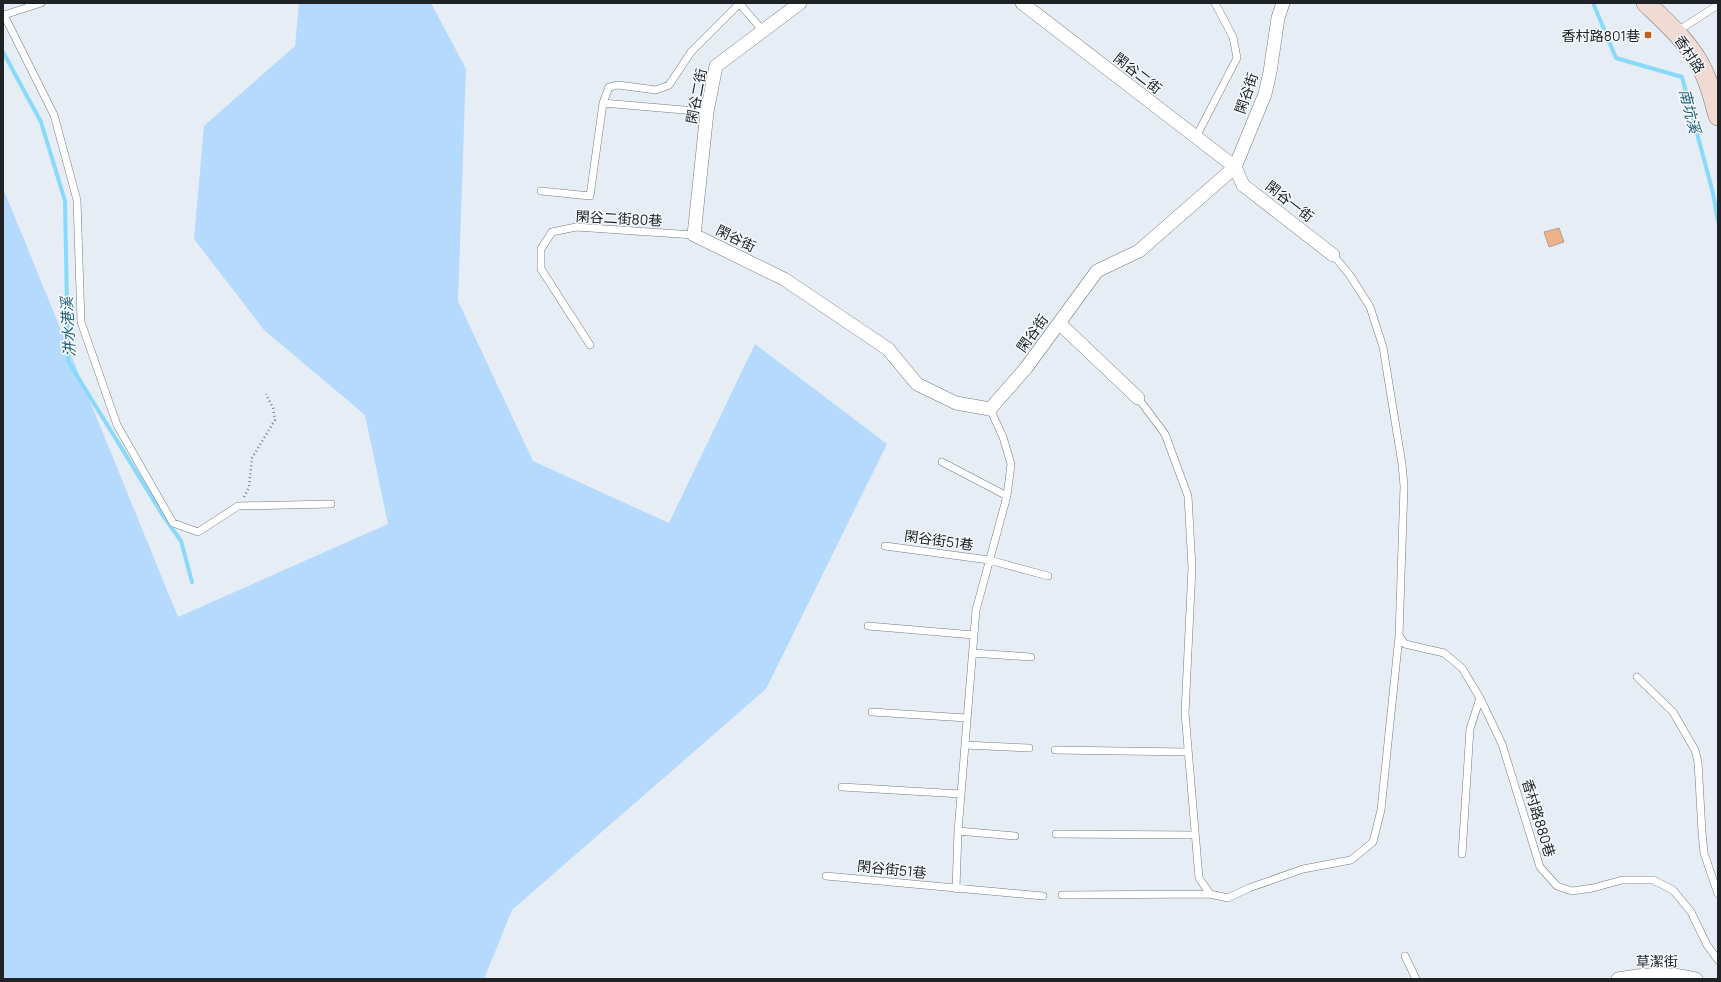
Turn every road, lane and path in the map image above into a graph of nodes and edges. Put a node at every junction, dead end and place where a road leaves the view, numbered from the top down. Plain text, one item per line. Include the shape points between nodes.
1 (41, 3) edge
2 (740, 3) edge
3 (800, 3) edge
4 (1215, 3) edge
5 (1282, 3) edge
6 (1646, 3) edge
7 (1025, 4) edge
8 (1718, 5) edge
9 (4, 15) edge
10 (763, 31) junction
11 (1676, 32) junction
12 (603, 103) junction
13 (707, 112) junction
14 (1718, 116) edge
15 (1196, 137) junction
16 (1235, 168) junction
17 (541, 191) dead end
18 (694, 235) junction
19 (1333, 255) joint
20 (1059, 323) junction
21 (590, 345) dead end
22 (266, 394) dead end
23 (1138, 398) joint
24 (990, 409) junction
25 (942, 462) dead end
26 (1007, 496) junction
27 (331, 504) dead end
28 (238, 506) junction
29 (885, 546) dead end
30 (990, 560) junction
31 (1048, 576) dead end
32 (868, 626) dead end
33 (974, 635) junction
34 (1399, 636) junction
35 (972, 653) junction
36 (1031, 657) dead end
37 (1637, 677) dead end
38 (1480, 698) junction
39 (872, 712) dead end
40 (967, 718) junction
41 (965, 745) junction
42 (1029, 748) dead end
43 (1055, 750) dead end
44 (1188, 752) junction
45 (842, 787) dead end
46 (961, 794) junction
47 (958, 831) junction
48 (1056, 834) dead end
49 (1195, 835) junction
50 (1015, 836) dead end
51 (1462, 854) dead end
52 (826, 876) dead end
53 (956, 889) junction
54 (1210, 894) junction
55 (1718, 894) edge
56 (1062, 895) dead end
57 (1043, 896) dead end
58 (1405, 956) dead end
59 (1718, 960) edge
60 (1416, 979) edge
61 (1618, 979) edge
62 (1696, 979) edge

1 - 9 lane
2 - 10 lane
2 - 12 lane via 691,52 669,85 656,90 618,85 609,87
3 - 10 street, 閑谷二街
4 - 15 lane via 1233,37 1236,58
5 - 16 street, 閑谷街 via 1264,94
6 - 11 street, 香村路
7 - 15 street, 閑谷二街
8 - 11 lane
9 - 28 lane via 54,115 77,200 82,322 117,425 173,523 198,532
10 - 13 street, 閑谷二街 via 716,66
11 - 14 street, 香村路 via 1698,60 1711,89
12 - 13 lane
12 - 17 lane via 590,196
13 - 18 street, 閑谷二街
15 - 16 street, 閑谷二街
16 - 19 street, 閑谷一街 via 1243,185
16 - 20 street, 閑谷街 via 1139,252 1097,271
18 - 21 lane, 閑谷二街80巷 via 576,227 552,232 541,250 541,269
18 - 24 street, 閑谷街 via 784,279 888,349 917,384 956,403
19 - 34 lane via 1349,274 1370,307 1383,347 1404,486
20 - 23 street
20 - 24 street, 閑谷街 via 1026,368
22 - 28 path via 273,408 275,420 252,458 249,487
23 - 44 lane via 1165,434 1188,496 1192,568 1185,713
24 - 26 lane, 閑谷街51巷 via 1003,437 1010,464
25 - 26 lane
26 - 30 lane, 閑谷街51巷
27 - 28 lane
29 - 30 lane, 閑谷街51巷
30 - 31 lane, 閑谷街51巷
30 - 33 lane, 閑谷街51巷 via 976,610
32 - 33 lane
33 - 35 lane, 閑谷街51巷
34 - 38 lane, 香村路880巷 via 1405,644 1444,653 1462,668
34 - 54 lane via 1381,810 1373,842 1351,860 1303,869 1228,898
35 - 36 lane
35 - 40 lane, 閑谷街51巷
37 - 55 lane via 1673,712 1695,750 1704,853
38 - 51 lane via 1470,729
38 - 59 lane, 香村路880巷 via 1502,744 1540,867 1557,886 1572,891 1622,880 1653,880 1673,890 1691,912
39 - 40 lane
40 - 41 lane, 閑谷街51巷
41 - 42 lane
41 - 46 lane, 閑谷街51巷
43 - 44 lane
44 - 49 lane
45 - 46 lane
46 - 47 lane, 閑谷街51巷
47 - 50 lane
47 - 53 lane, 閑谷街51巷
48 - 49 lane
49 - 54 lane via 1199,878
52 - 53 lane, 閑谷街51巷
53 - 57 lane, 閑谷街51巷
54 - 56 lane
58 - 60 lane
61 - 62 street, 草潔街 via 1640,975 1678,974

